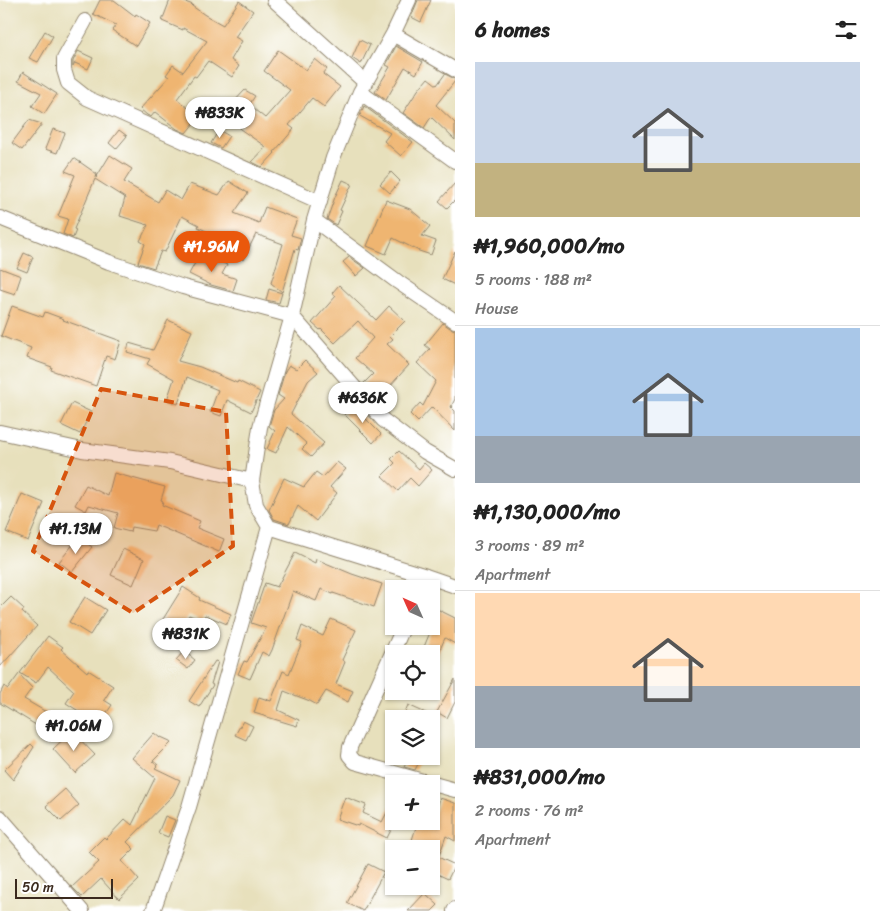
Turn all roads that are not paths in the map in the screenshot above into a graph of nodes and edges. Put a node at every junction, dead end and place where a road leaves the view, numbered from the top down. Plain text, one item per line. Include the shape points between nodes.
1 (274, 0) edge
2 (409, 0) edge
3 (85, 21) dead end
4 (393, 34) junction
5 (455, 70) edge
6 (363, 88) junction
7 (455, 160) edge
8 (320, 202) junction
9 (0, 218) edge
10 (314, 220) junction
11 (292, 316) junction
12 (455, 321) edge
13 (0, 432) edge
14 (455, 469) edge
15 (252, 481) junction
16 (269, 527) junction
17 (426, 576) junction
18 (424, 580) edge
19 (455, 586) edge
20 (400, 635) edge
21 (455, 790) edge
22 (0, 817) edge
23 (82, 911) edge
24 (153, 911) edge

1 - 6 street
2 - 4 street
3 - 8 street via 64,59 64,70 68,83 87,98
4 - 5 street
4 - 6 street
6 - 7 street
6 - 8 street via 333,158
8 - 10 street
9 - 11 street via 109,262 183,287
10 - 11 street
10 - 12 street
11 - 14 street via 383,420 425,452
11 - 15 street via 260,427
13 - 15 street via 82,450 170,462
15 - 16 street via 256,506
16 - 17 street
16 - 24 street via 189,807
17 - 18 street
17 - 19 street
20 - 21 street via 350,747 349,756 355,762
22 - 23 street

